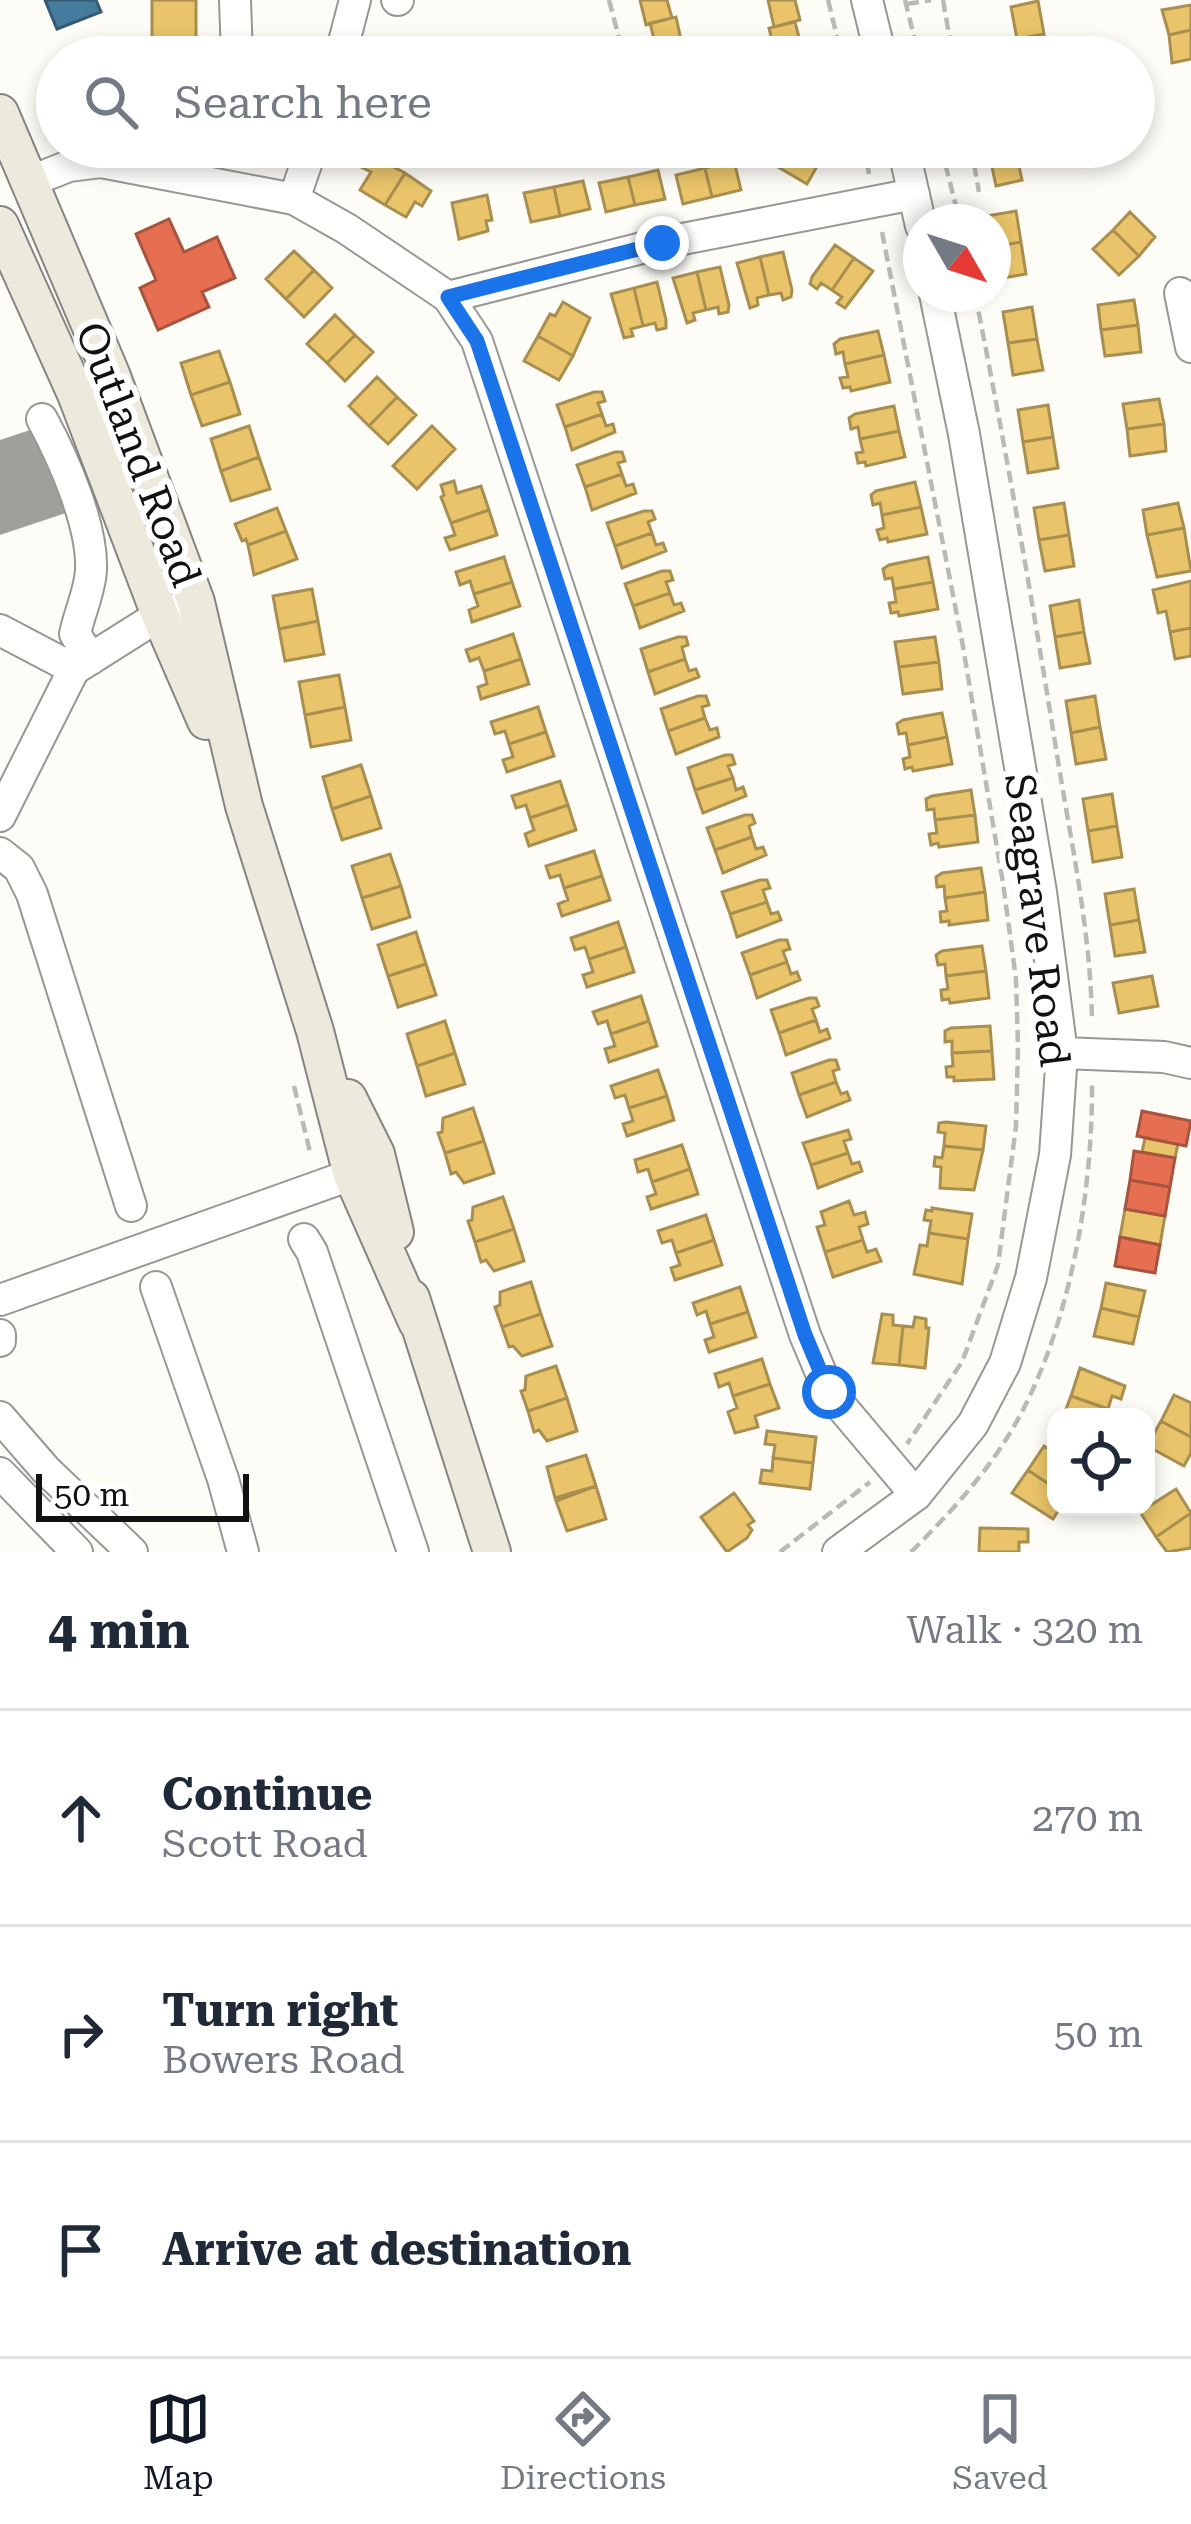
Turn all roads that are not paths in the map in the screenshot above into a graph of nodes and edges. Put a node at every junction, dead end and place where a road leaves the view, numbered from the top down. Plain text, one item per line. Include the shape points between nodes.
1 (235, 0) edge
2 (355, 0) edge
3 (867, 0) edge
4 (236, 36) edge
5 (346, 36) edge
6 (876, 36) edge
7 (0, 113) edge
8 (64, 168) edge
9 (132, 168) edge
10 (305, 168) edge
11 (908, 168) edge
12 (31, 181) junction
13 (914, 194) junction
14 (294, 199) junction
15 (916, 204) edge
16 (0, 225) edge
17 (1180, 293) dead end
18 (448, 297) junction
19 (939, 312) edge
20 (1191, 347) edge
21 (42, 419) dead end
22 (196, 602) junction
23 (160, 615) junction
24 (0, 631) edge
25 (82, 664) junction
26 (244, 806) junction
27 (0, 816) edge
28 (0, 853) edge
29 (1062, 1053) junction
30 (1191, 1063) edge
31 (366, 1170) junction
32 (131, 1206) dead end
33 (304, 1239) dead end
34 (156, 1287) dead end
35 (0, 1300) edge
36 (0, 1417) edge
37 (0, 1472) edge
38 (916, 1495) junction
39 (862, 1546) edge
40 (77, 1552) edge
41 (132, 1552) edge
42 (243, 1552) edge
43 (412, 1552) edge
44 (492, 1552) edge

1 - 4 street
2 - 5 street
3 - 6 street
7 - 12 main road, Outland Road
8 - 12 street
9 - 14 street
10 - 14 street
11 - 13 street
12 - 22 main road, Outland Road
13 - 15 street
13 - 18 street via 662,243
14 - 18 street
16 - 23 main road, Outland Road via 76,394
17 - 20 street
18 - 38 street via 477,341 805,1335 829,1392
19 - 29 street, Seagrave Road
21 - 25 street via 86,531 91,571 74,634
22 - 23 street
22 - 26 main road, Outland Road
23 - 25 street
23 - 26 main road, Outland Road
24 - 25 street
25 - 27 street
26 - 31 main road, Outland Road
28 - 32 street via 20,868 32,894
29 - 30 street
29 - 38 street, Seagrave Road via 1055,1155 1005,1363 973,1424
31 - 35 street
31 - 44 main road, Outland Road
33 - 43 street
34 - 42 street
36 - 41 street
37 - 40 street
38 - 39 street, Seagrave Road

